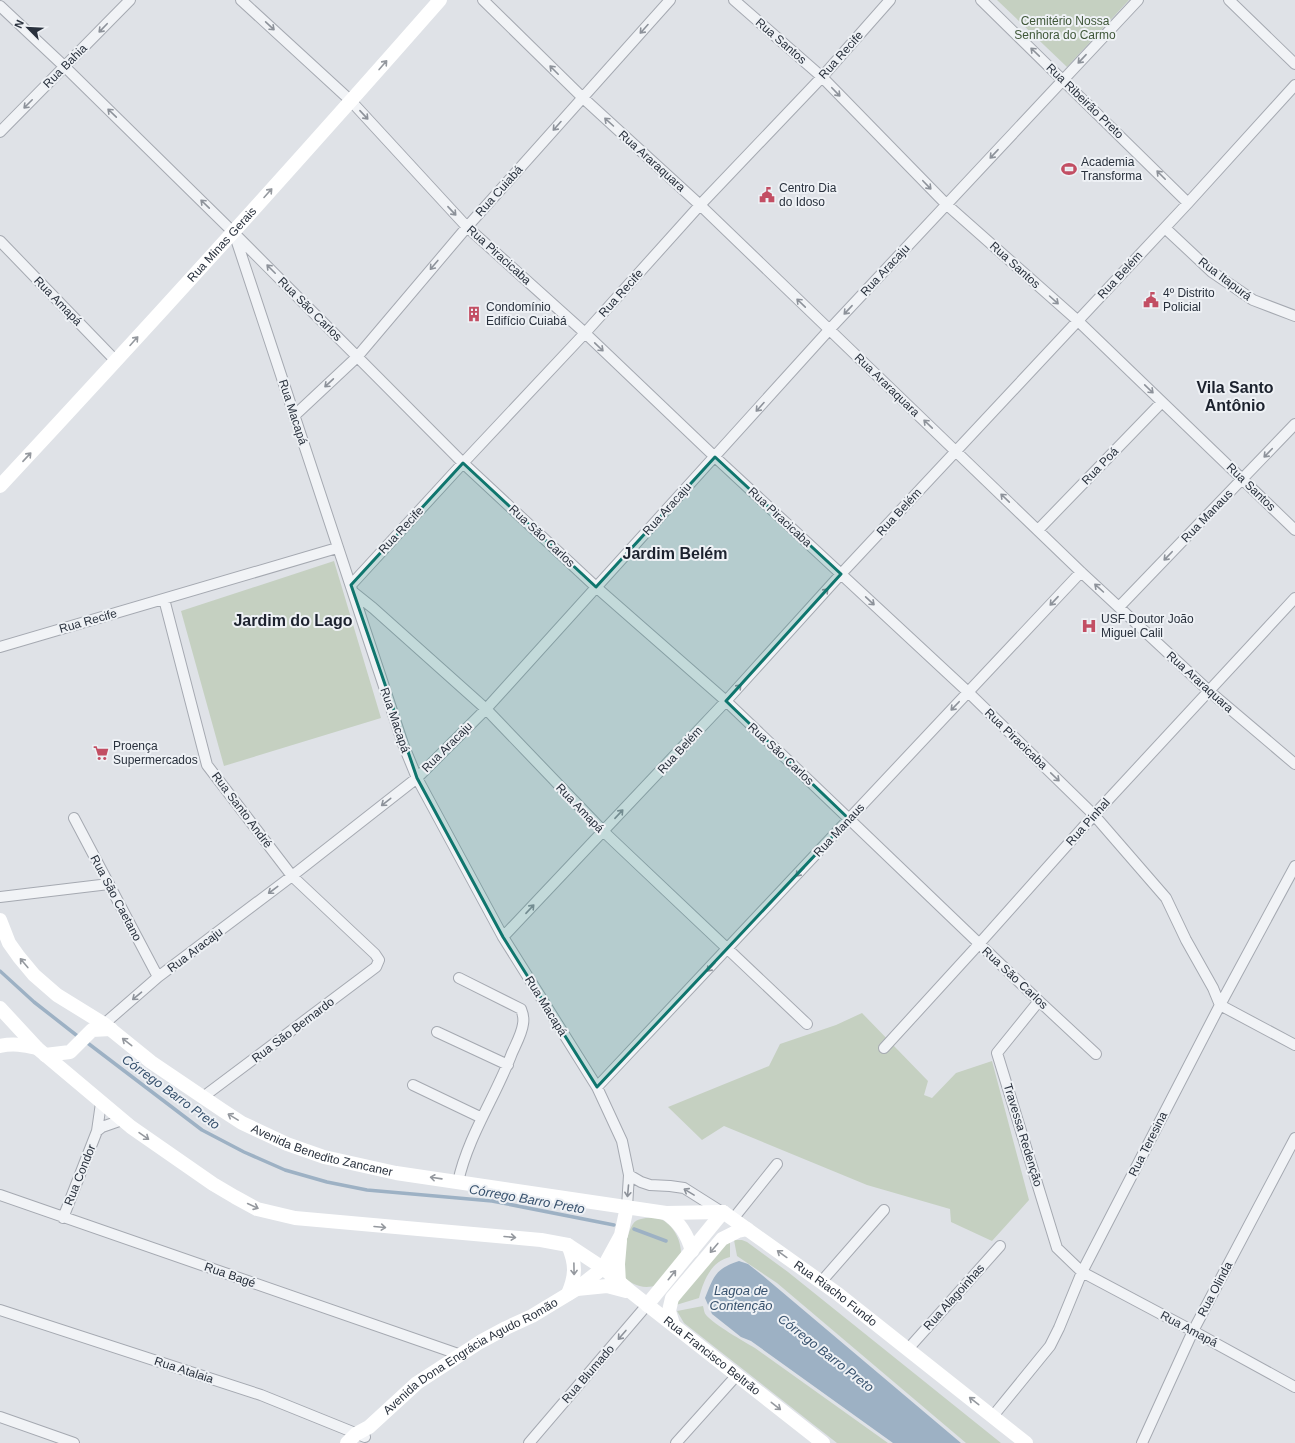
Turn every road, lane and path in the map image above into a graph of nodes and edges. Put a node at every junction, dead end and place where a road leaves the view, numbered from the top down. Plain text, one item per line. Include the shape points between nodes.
1 (130, 0) edge
2 (241, 0) edge
3 (440, 0) edge
4 (483, 0) edge
5 (670, 0) edge
6 (734, 0) edge
7 (890, 0) edge
8 (981, 0) edge
9 (1138, 0) edge
10 (1229, 0) edge
11 (0, 6) edge
12 (1295, 64) edge
13 (65, 67) junction
14 (822, 77) junction
15 (1063, 79) junction
16 (1295, 85) edge
17 (582, 98) junction
18 (351, 101) junction
19 (0, 132) edge
20 (1188, 202) junction
21 (946, 204) junction
22 (700, 205) junction
23 (467, 227) junction
24 (1165, 228) junction
25 (233, 232) junction
26 (0, 241) edge
27 (1295, 316) edge
28 (1077, 320) junction
29 (829, 330) junction
30 (585, 333) junction
31 (357, 357) junction
32 (116, 360) junction
33 (1162, 402) junction
34 (294, 416) junction
35 (1295, 424) edge
36 (956, 450) junction
37 (715, 457) junction
38 (463, 463) junction
39 (1243, 479) junction
40 (0, 486) edge
41 (1038, 530) junction
42 (1295, 530) edge
43 (337, 548) junction
44 (1081, 572) junction
45 (841, 574) junction
46 (596, 587) junction
47 (352, 589) junction
48 (1295, 598) edge
49 (164, 599) junction
50 (1119, 607) junction
51 (0, 647) edge
52 (1209, 691) junction
53 (968, 692) junction
54 (726, 701) junction
55 (486, 709) junction
56 (1295, 764) edge
57 (417, 778) junction
58 (1094, 816) junction
59 (74, 818) dead end
60 (849, 819) junction
61 (603, 831) junction
62 (1295, 866) edge
63 (292, 876) junction
64 (109, 884) junction
65 (0, 897) edge
66 (0, 920) edge
67 (503, 937) junction
68 (979, 944) junction
69 (728, 948) junction
70 (379, 960) joint
71 (158, 977) junction
72 (459, 978) dead end
73 (1039, 1001) junction
74 (1220, 1005) junction
75 (0, 1008) edge
76 (807, 1024) dead end
77 (99, 1029) junction
78 (437, 1032) dead end
79 (1295, 1045) edge
80 (0, 1046) edge
81 (884, 1048) dead end
82 (70, 1051) junction
83 (41, 1052) junction
84 (1096, 1054) dead end
85 (508, 1065) junction
86 (67, 1074) junction
87 (413, 1085) dead end
88 (596, 1088) junction
89 (203, 1097) junction
90 (101, 1103) junction
91 (482, 1118) junction
92 (122, 1120) junction
93 (97, 1132) junction
94 (1295, 1138) edge
95 (777, 1164) dead end
96 (629, 1175) junction
97 (458, 1182) junction
98 (0, 1195) edge
99 (627, 1207) junction
100 (884, 1210) dead end
101 (666, 1213) junction
102 (728, 1216) junction
103 (63, 1218) junction
104 (747, 1229) junction
105 (621, 1235) junction
106 (568, 1245) junction
107 (1000, 1246) dead end
108 (692, 1251) junction
109 (603, 1268) junction
110 (1082, 1272) junction
111 (821, 1282) junction
112 (619, 1283) junction
113 (572, 1292) junction
114 (631, 1292) junction
115 (647, 1305) junction
116 (0, 1310) edge
117 (673, 1324) junction
118 (1193, 1331) junction
119 (908, 1348) junction
120 (461, 1355) junction
121 (737, 1375) junction
122 (1295, 1387) edge
123 (993, 1416) junction
124 (0, 1417) edge
125 (360, 1437) edge
126 (74, 1443) edge
127 (529, 1443) edge
128 (676, 1443) edge
129 (823, 1443) edge
130 (1026, 1443) edge
131 (1142, 1443) edge

1 -> 13 street, Rua Bahia
2 -> 18 street, Rua Piracicaba
18 -> 3 main road, Rua Minas Gerais
17 -> 4 street, Rua Araraquara
5 -> 17 street, Rua Cuiabá
6 - 14 street, Rua Santos
7 - 14 street, Rua Recife
15 -> 8 street, Rua Ribeirão Preto
9 -> 15 street, Rua Aracaju
10 - 12 street
11 - 13 street, Rua São Carlos
13 -> 19 street, Rua Bahia
25 -> 13 street, Rua São Carlos
14 -> 21 street, Rua Santos
14 - 22 street, Rua Recife
20 -> 15 street, Rua Ribeirão Preto
15 -> 21 street, Rua Aracaju
16 - 20 street, Rua Belém
22 -> 17 street, Rua Araraquara
17 -> 23 street, Rua Cuiabá
18 -> 23 street, Rua Piracicaba
25 -> 18 main road, Rua Minas Gerais
20 - 24 street, Rua Belém
21 -> 28 street, Rua Santos
21 -> 29 street, Rua Aracaju
29 -> 22 street, Rua Araraquara
22 - 30 street, Rua Recife
23 - 30 street, Rua Piracicaba
23 -> 31 street, Rua Cuiabá
24 - 27 street, Rua Itapurá via 1212,272 1253,300
24 - 28 street, Rua Belém
31 -> 25 street, Rua São Carlos
32 -> 25 main road, Rua Minas Gerais
25 - 34 street, Rua Macapá
26 - 32 street, Rua Amapá
28 -> 33 street, Rua Santos
28 - 36 street, Rua Belém
36 -> 29 street, Rua Araraquara
29 -> 37 street, Rua Aracaju
30 -> 37 street, Rua Piracicaba
30 - 38 street, Rua Recife
31 -> 34 street, Rua Cuiabá
31 - 38 street, Rua São Carlos
40 -> 32 main road, Rua Minas Gerais
33 - 39 street, Rua Santos
33 - 41 street, Rua Poá
34 - 43 street, Rua Macapá
35 -> 39 street, Rua Manaus
41 -> 36 street, Rua Araraquara
36 - 45 street, Rua Belém
37 - 45 street, Rua Piracicaba
37 - 46 street, Rua Aracaju
38 - 46 street, Rua São Carlos
38 - 47 street, Rua Recife
39 - 42 street, Rua Santos
39 -> 50 street, Rua Manaus
41 - 44 street, Rua Araraquara
43 - 47 street, Rua Macapá
43 - 49 street, Rua Recife
50 -> 44 street, Rua Araraquara
44 -> 53 street, Rua Manaus
45 -> 53 street, Rua Piracicaba
54 -> 45 street, Rua Belém
46 - 54 street, Rua São Carlos
46 - 55 street, Rua Aracaju
47 - 55 street, Rua Amapá
47 - 57 street, Rua Macapá via 403,744
48 - 52 street, Rua Pinhal
49 - 51 street, Rua Recife
49 - 63 street, Rua Santo André via 207,765
50 - 52 street, Rua Araraquara
52 - 56 street, Rua Araraquara
52 - 58 street, Rua Pinhal
53 -> 58 street, Rua Piracicaba
53 -> 60 street, Rua Manaus
54 - 60 street, Rua São Carlos
61 -> 54 street, Rua Belém
55 - 57 street, Rua Aracaju
55 - 61 street, Rua Amapá
57 -> 63 street, Rua Aracaju
57 - 67 street, Rua Macapá
58 - 68 street, Rua Pinhal
58 - 74 street, Rua Piracicaba via 1166,898
59 - 64 street, Rua São Caetano
60 - 68 street, Rua São Carlos
60 -> 69 street, Rua Manaus
67 -> 61 street, Rua Belém
61 - 69 street, Rua Amapá
62 - 74 street, Rua Teresina
63 - 70 street, Rua Santo André
63 -> 71 street, Rua Aracaju
64 - 65 street
64 - 71 street, Rua São Caetano
77 -> 66 main road, Avenida Benedito Zancaner via 89,1014 57,995 34,975 9,943
67 - 88 street, Rua Macapá
68 - 73 street, Rua São Carlos
68 - 81 street, Rua Pinhal
69 - 76 street, Rua Amapá
69 -> 88 street, Rua Manaus
70 - 89 street, Rua São Bernardo via 376,967
71 -> 77 street, Rua Aracaju
72 - 85 street via 522,1009 523,1025
73 - 84 street, Rua São Carlos
73 - 110 street, Travessa Redenção via 998,1053 1057,1248
74 - 79 street
74 - 110 street, Rua Teresina
75 - 83 main road
77 - 82 main road
89 -> 77 main road, Avenida Benedito Zancaner
78 - 85 street
80 - 83 main road via 18,1044
82 - 83 main road
82 - 86 main road
83 - 86 main road
85 - 91 street
86 - 90 main road
87 - 91 street
88 - 96 street, Rua Macapá via 622,1141
97 -> 89 main road, Avenida Benedito Zancaner via 396,1173 302,1150 242,1123
90 - 92 main road
90 - 93 street, Rua Condor
91 - 97 street via 463,1160
92 - 93 street, Rua Condor via 102,1127
92 -> 106 main road via 213,1184 257,1209 278,1215 541,1240
93 - 103 street, Rua Condor
94 - 118 street, Rua Olinda
95 - 102 street
96 -> 99 street, Avenida Dona Engrácia Agudo Romão
102 -> 96 street, Rua Riacho Fundo via 684,1188 650,1185
97 - 99 main road, Avenida Benedito Zancaner
98 - 103 street, Rua Bagé
99 - 101 main road, Avenida Benedito Zancaner
99 - 105 main road, Avenida Dona Engrácia Agudo Romão
100 - 111 street
101 - 102 main road, Avenida Benedito Zancaner
101 - 108 main road via 683,1229
102 - 104 main road, Rua Riacho Fundo
102 - 108 main road
103 - 120 street, Rua Bagé
111 -> 104 main road, Rua Riacho Fundo
104 -> 117 main road via 722,1239 672,1298 669,1311
105 - 109 main road, Avenida Dona Engrácia Agudo Romão
105 - 112 main road
106 - 109 main road
106 -> 113 main road via 573,1257
107 - 119 street, Rua Alagoinhas
115 -> 108 main road
109 - 112 main road, Rua Francisco Beltrão
109 - 113 main road, Avenida Dona Engrácia Agudo Romão
110 - 118 street, Rua Amapá
110 - 123 street, Rua Teresina via 1050,1346
111 - 119 main road, Rua Riacho Fundo
112 - 114 main road, Rua Francisco Beltrão
113 - 114 main road, Avenida Dona Engrácia Agudo Romão via 606,1286
113 - 120 main road, Avenida Dona Engrácia Agudo Romão
114 - 115 main road, Rua Francisco Beltrão
115 - 117 main road, Rua Francisco Beltrão
115 -> 127 street, Rua Blumado
116 - 125 street, Rua Atalaia via 261,1395
117 - 121 main road, Rua Francisco Beltrão
118 - 122 street, Rua Amapá
118 - 131 street, Rua Olinda
123 -> 119 main road, Rua Riacho Fundo
120 - 125 main road, Avenida Dona Engrácia Agudo Romão via 417,1383
121 - 128 street
121 -> 129 main road, Rua Francisco Beltrão
123 - 130 main road, Rua Riacho Fundo
124 - 126 street

